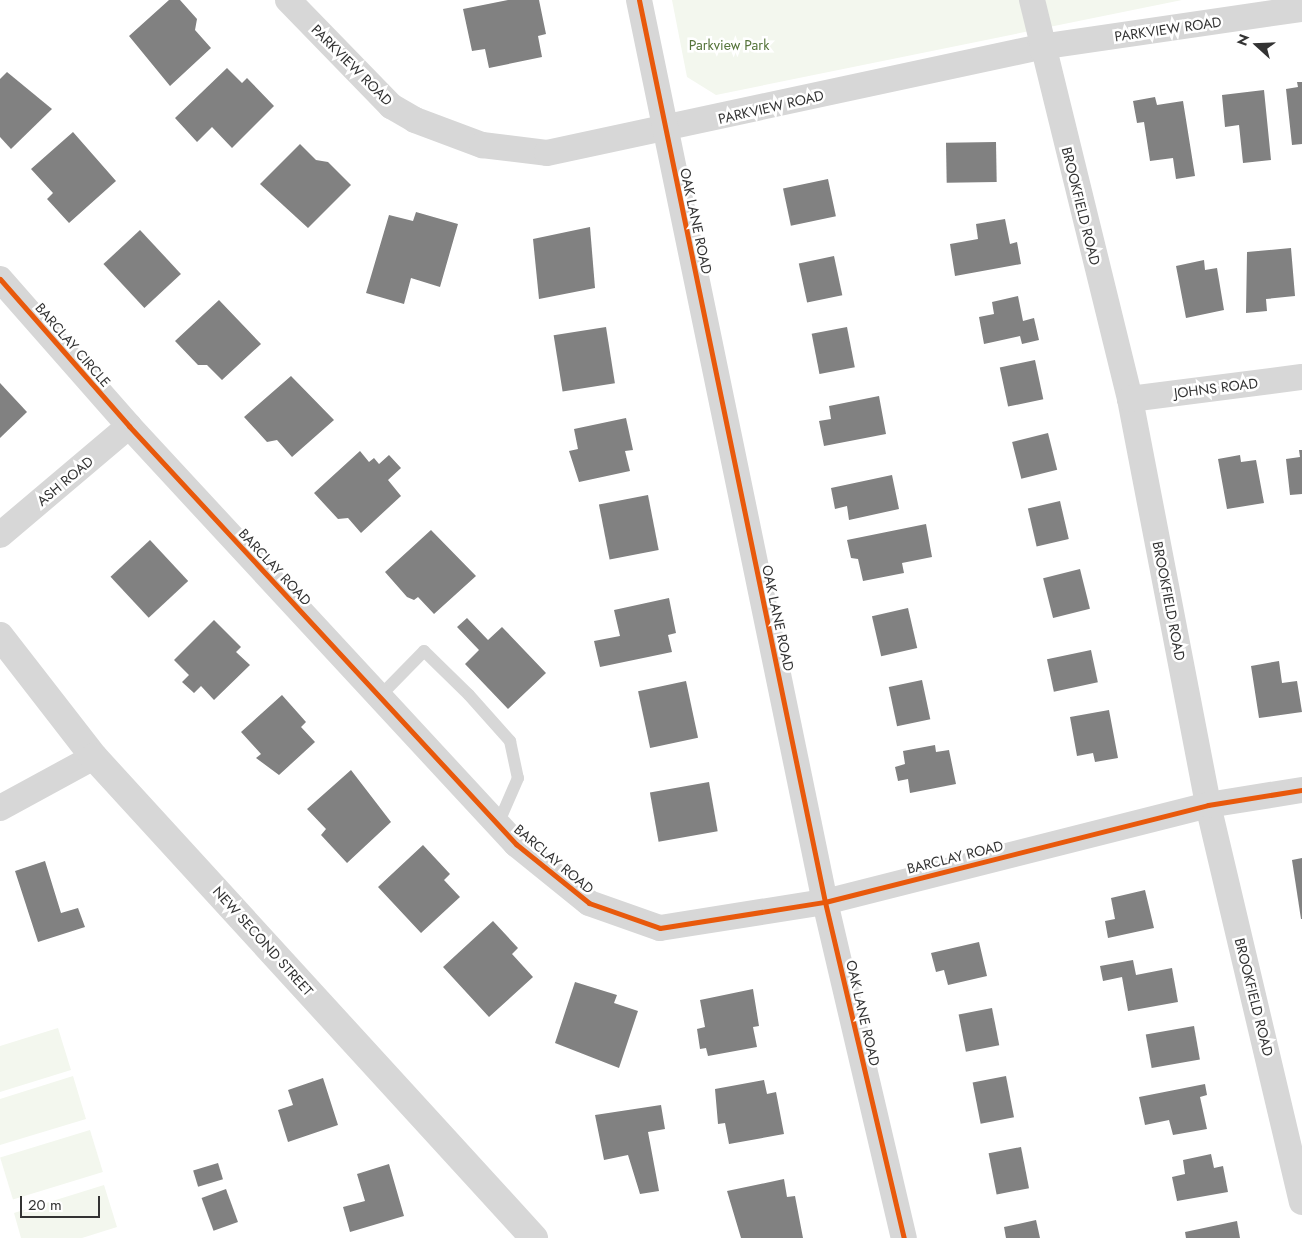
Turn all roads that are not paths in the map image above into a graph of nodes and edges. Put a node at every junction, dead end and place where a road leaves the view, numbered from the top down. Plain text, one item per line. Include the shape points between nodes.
1 (288, 0) edge
2 (639, 0) edge
3 (1032, 0) edge
4 (1302, 9) edge
5 (1040, 47) junction
6 (665, 131) junction
7 (0, 279) edge
8 (1302, 377) edge
9 (1130, 399) junction
10 (129, 426) junction
11 (0, 535) edge
12 (0, 636) edge
13 (380, 696) junction
14 (94, 757) junction
15 (1302, 790) edge
16 (1208, 805) junction
17 (0, 808) edge
18 (498, 824) junction
19 (825, 902) junction
20 (1295, 1135) edge
21 (1302, 1202) edge
22 (534, 1238) edge
23 (904, 1238) edge

1 - 6 street, PARKVIEW ROAD via 391,106 415,120 482,145 547,153
2 - 6 street, OAK LANE ROAD
3 - 5 street, BROOKFIELD ROAD
4 - 5 street, PARKVIEW ROAD
5 - 6 street, PARKVIEW ROAD
5 - 9 street, BROOKFIELD ROAD
6 - 19 street, OAK LANE ROAD
7 - 10 street, BARCLAY CIRCLE
8 - 9 street, JOHNS ROAD
9 - 16 street, BROOKFIELD ROAD
10 - 11 street, ASH ROAD
10 - 13 street, BARCLAY ROAD
12 - 14 street, NEW SECOND STREET
13 - 18 street, BARCLAY ROAD
13 - 18 lane via 424,650 469,695 510,741 518,778
14 - 17 street
14 - 22 street, NEW SECOND STREET
15 - 16 street, BARCLAY ROAD
16 - 19 street, BARCLAY ROAD
16 - 20 street, BROOKFIELD ROAD
18 - 19 street, BARCLAY ROAD via 589,904 660,928
19 - 23 street, OAK LANE ROAD
20 - 21 street, BROOKFIELD ROAD

